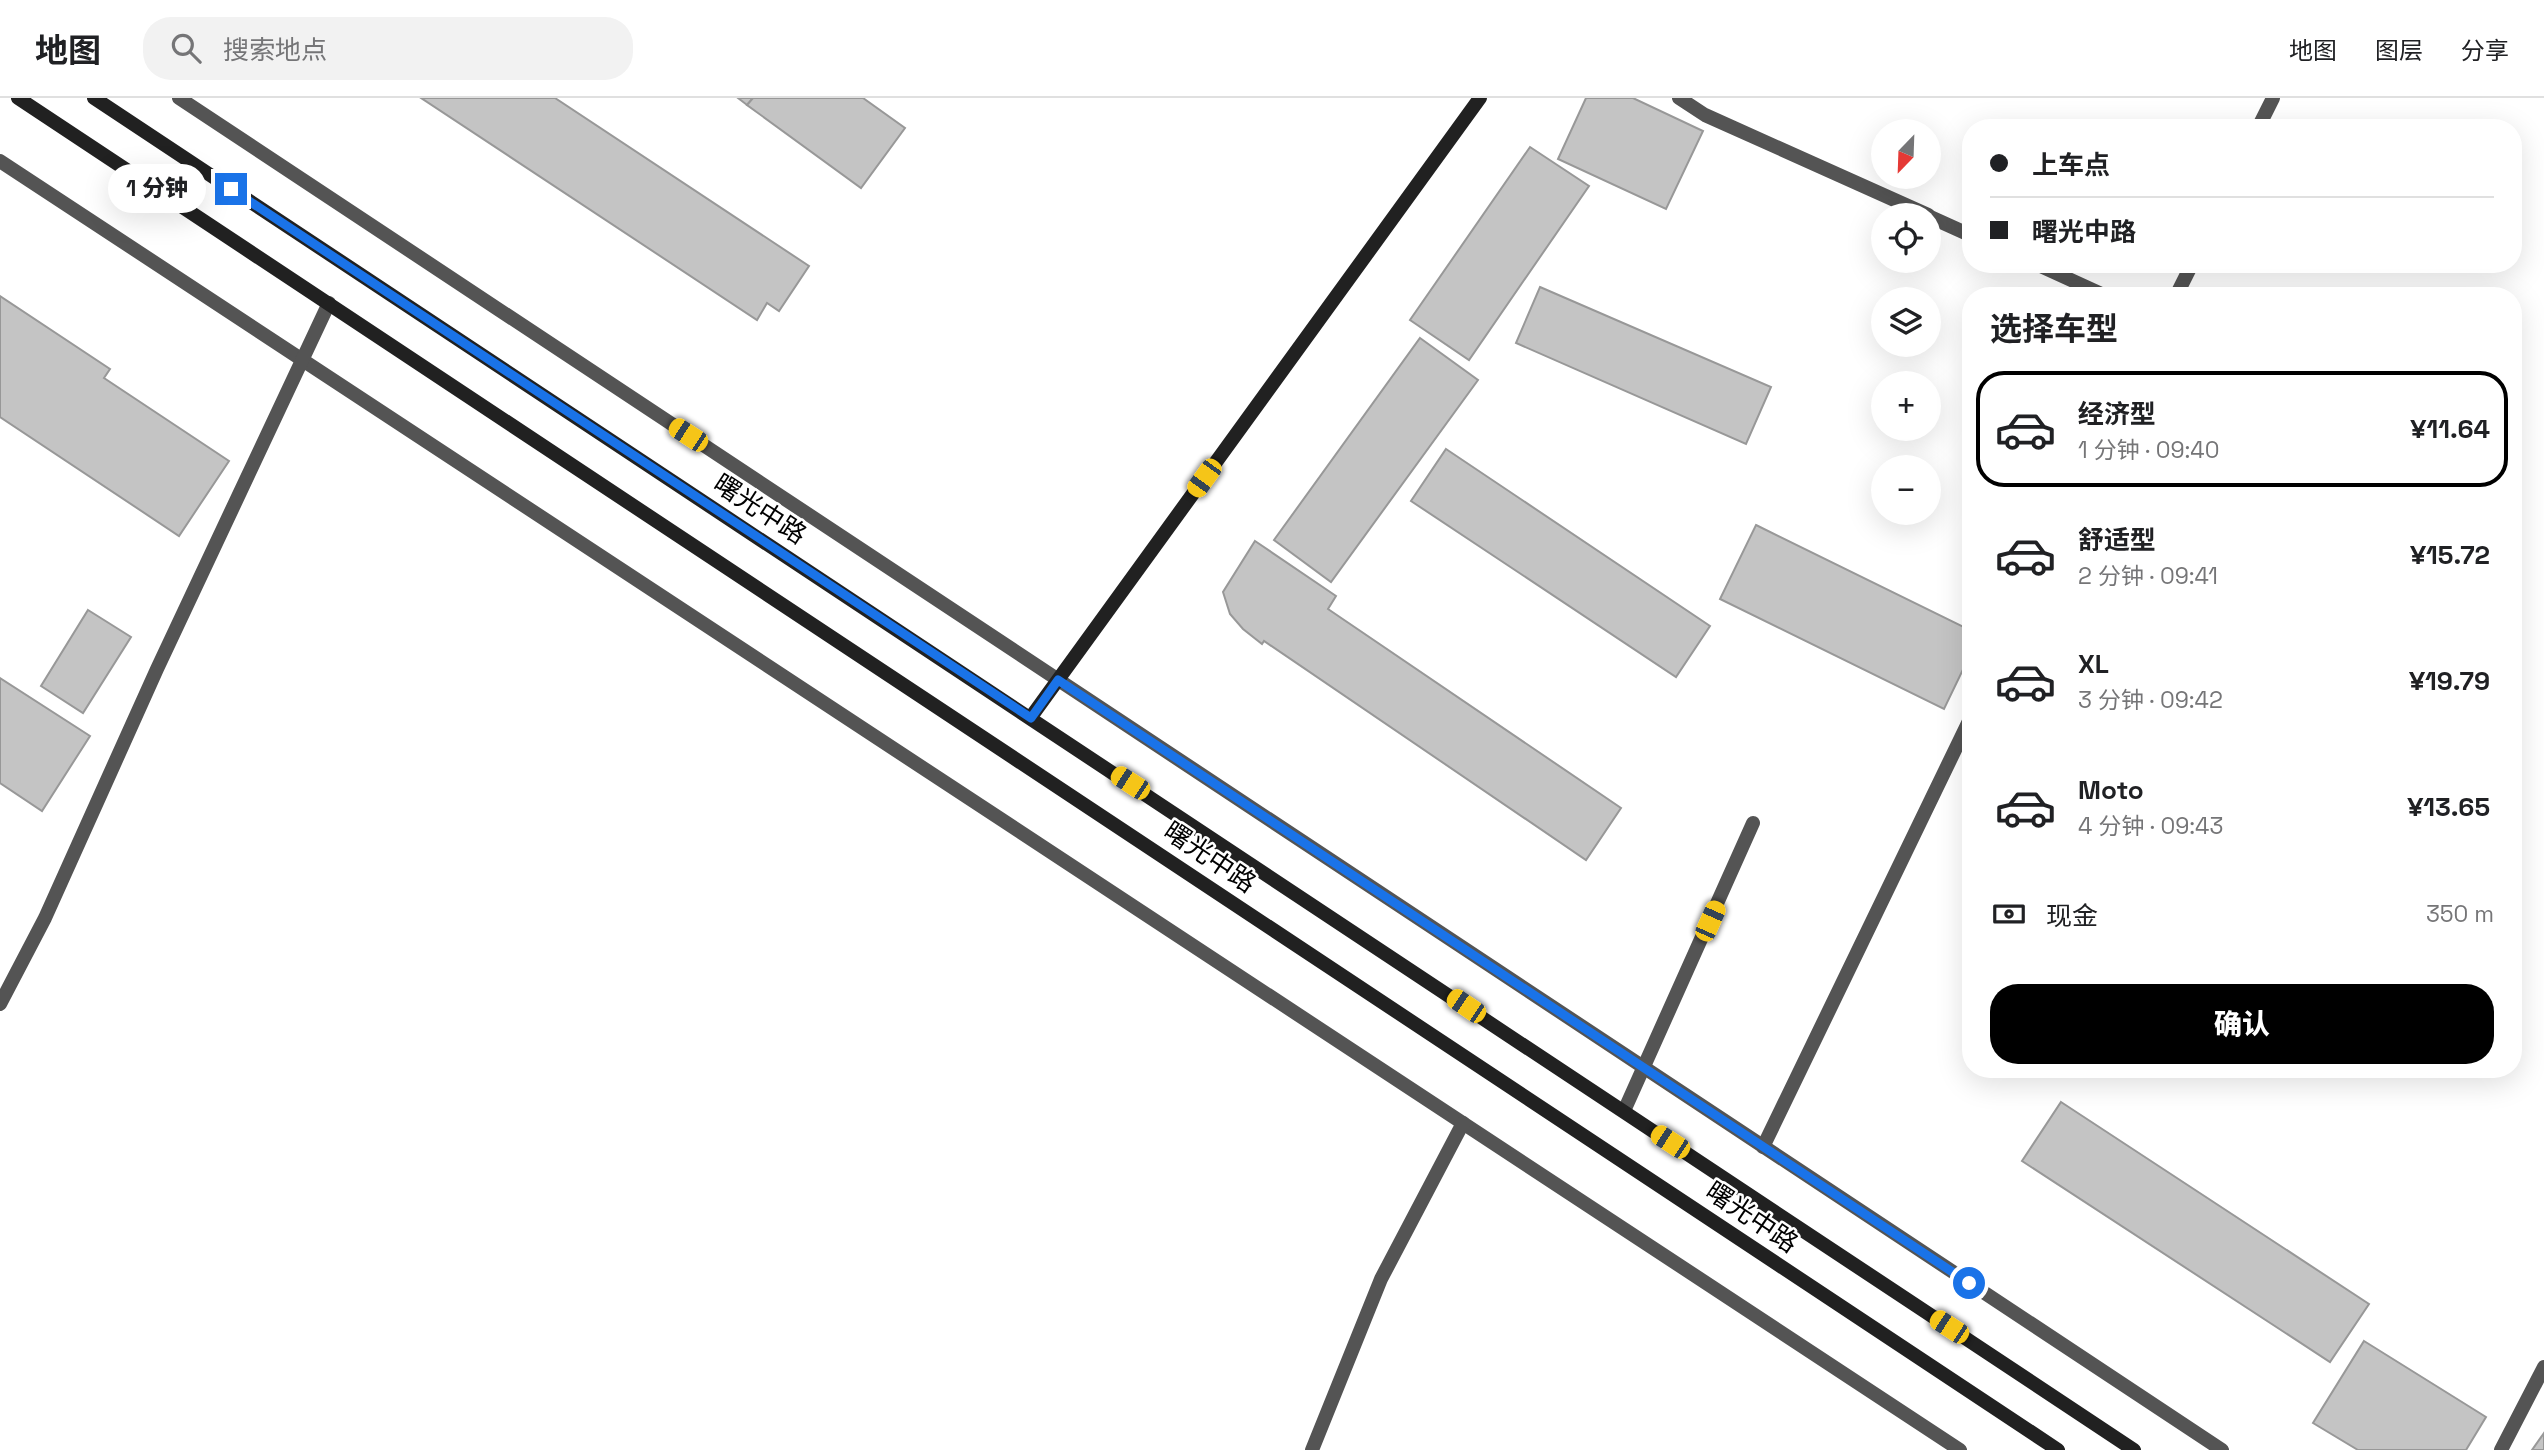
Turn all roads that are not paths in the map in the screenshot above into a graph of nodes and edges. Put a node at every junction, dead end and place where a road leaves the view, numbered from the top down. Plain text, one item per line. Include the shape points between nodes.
1 (18, 98) edge
2 (94, 98) edge
3 (179, 98) edge
4 (1480, 98) edge
5 (1679, 98) edge
6 (2273, 98) edge
7 (2262, 119) edge
8 (0, 161) edge
9 (1901, 203) edge
10 (1941, 221) edge
11 (1962, 230) edge
12 (2056, 273) edge
13 (2086, 287) edge
14 (329, 303) junction
15 (302, 360) junction
16 (1058, 680) junction
17 (1031, 718) junction
18 (1962, 736) edge
19 (1754, 823) dead end
20 (0, 1004) edge
21 (1644, 1067) junction
22 (1624, 1111) junction
23 (1463, 1123) junction
24 (1763, 1147) junction
25 (2544, 1367) edge
26 (1312, 1450) edge
27 (1960, 1450) edge
28 (2058, 1450) edge
29 (2134, 1450) edge
30 (2222, 1450) edge
31 (2501, 1450) edge

1 - 14 main road, 曙光中路
2 - 17 main road, 曙光中路
3 - 16 street
4 - 16 main road
5 - 9 street via 1705,115
6 - 7 street
8 - 15 street
10 - 11 street
12 - 13 street
14 - 15 street
14 - 28 main road, 曙光中路
15 - 20 street via 45,918
15 - 23 street
16 - 17 main road
16 - 21 street
17 - 22 main road, 曙光中路
18 - 24 street
19 - 21 street
21 - 22 street
21 - 24 street
22 - 29 main road, 曙光中路
23 - 26 street via 1381,1279
23 - 27 street
24 - 30 street
25 - 31 street

